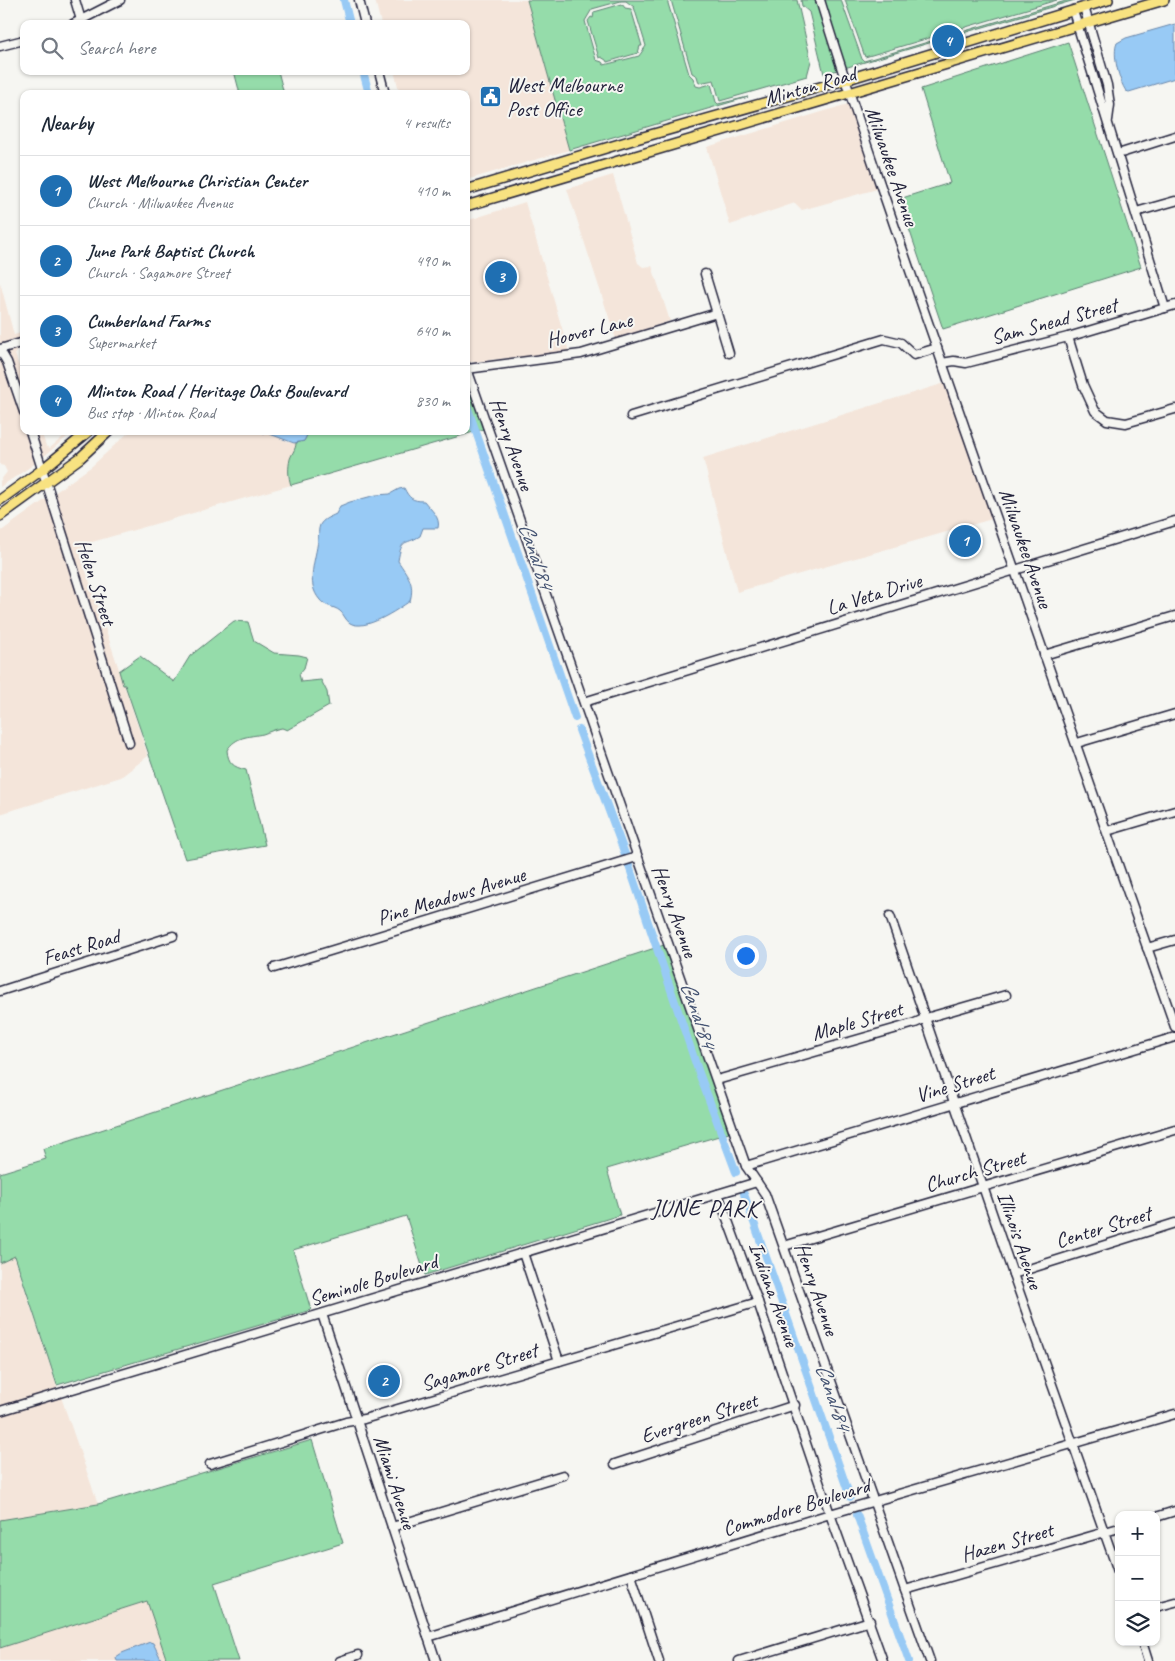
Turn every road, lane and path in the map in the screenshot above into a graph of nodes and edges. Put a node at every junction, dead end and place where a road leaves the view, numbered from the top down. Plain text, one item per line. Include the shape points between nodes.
1 (75, 0) edge
2 (120, 0) edge
3 (359, 0) edge
4 (820, 0) edge
5 (1108, 0) edge
6 (1164, 0) edge
7 (1084, 7) junction
8 (1073, 10) junction
9 (77, 20) edge
10 (81, 20) edge
11 (364, 20) edge
12 (1089, 22) junction
13 (1077, 26) junction
14 (20, 41) edge
15 (0, 46) edge
16 (1100, 61) junction
17 (1089, 64) junction
18 (380, 75) edge
19 (844, 80) junction
20 (384, 90) edge
21 (1108, 90) junction
22 (1098, 93) junction
23 (849, 94) junction
24 (1108, 120) junction
25 (1175, 136) edge
26 (1118, 154) junction
27 (470, 189) edge
28 (1175, 201) edge
29 (470, 205) edge
30 (1136, 212) junction
31 (705, 274) dead end
32 (1175, 305) edge
33 (1165, 308) junction
34 (717, 312) junction
35 (1068, 337) junction
36 (20, 343) edge
37 (937, 348) junction
38 (0, 350) edge
39 (729, 353) dead end
40 (942, 363) junction
41 (470, 367) edge
42 (470, 376) edge
43 (20, 400) edge
44 (1175, 409) edge
45 (631, 416) dead end
46 (31, 435) edge
47 (84, 435) edge
48 (105, 435) edge
49 (43, 469) junction
50 (46, 482) junction
51 (0, 500) edge
52 (0, 516) edge
53 (1175, 521) edge
54 (1015, 569) junction
55 (1175, 616) edge
56 (1044, 655) junction
57 (584, 702) junction
58 (1175, 714) edge
59 (129, 743) dead end
60 (1077, 743) junction
61 (1175, 811) edge
62 (1107, 830) junction
63 (638, 857) junction
64 (890, 916) dead end
65 (173, 936) dead end
66 (1175, 940) edge
67 (1147, 948) junction
68 (274, 968) dead end
69 (0, 991) edge
70 (1006, 995) dead end
71 (926, 1018) junction
72 (1175, 1027) edge
73 (1175, 1037) edge
74 (717, 1080) junction
75 (954, 1102) junction
76 (1175, 1130) edge
77 (746, 1166) junction
78 (757, 1182) junction
79 (983, 1187) junction
80 (718, 1194) junction
81 (1175, 1223) edge
82 (784, 1246) junction
83 (523, 1253) junction
84 (1013, 1274) junction
85 (758, 1302) junction
86 (322, 1314) junction
87 (559, 1361) junction
88 (795, 1405) junction
89 (0, 1412) edge
90 (1175, 1414) edge
91 (356, 1419) junction
92 (1074, 1444) junction
93 (210, 1464) dead end
94 (615, 1464) dead end
95 (564, 1474) dead end
96 (873, 1502) junction
97 (1175, 1511) edge
98 (830, 1514) junction
99 (1160, 1515) edge
100 (392, 1527) junction
101 (1115, 1529) edge
102 (1104, 1532) junction
103 (1115, 1563) edge
104 (631, 1575) junction
105 (904, 1590) junction
106 (1175, 1602) edge
107 (1160, 1607) edge
108 (870, 1621) junction
109 (428, 1637) junction
110 (1143, 1646) edge
111 (358, 1655) dead end
112 (340, 1661) edge
113 (436, 1661) edge
114 (659, 1661) edge
115 (739, 1661) edge
116 (883, 1661) edge
117 (930, 1661) edge
118 (1148, 1661) edge

1 - 9 street
2 - 10 street
3 - 11 street
4 - 19 street, Milwaukee Avenue
5 - 7 main road, Minton Road
6 - 12 main road, Minton Road
7 - 8 main road, Minton Road
7 - 12 street
8 - 13 street
8 - 19 main road, Minton Road
12 - 13 main road, Minton Road
12 - 16 street
13 - 17 street
13 - 23 main road, Minton Road
14 - 15 street
16 - 17 street
16 - 21 street
17 - 22 street
18 - 20 street
19 - 23 street, Milwaukee Avenue
19 - 27 main road, Minton Road
21 - 22 street
21 - 24 street
22 - 24 street
23 - 29 main road, Minton Road
23 - 37 street, Milwaukee Avenue
24 - 26 street
25 - 26 street
26 - 30 street
28 - 30 street
30 - 33 street
31 - 34 street
32 - 33 street, Sam Snead Street
33 - 35 street, Sam Snead Street
34 - 39 street
34 - 41 street, Hoover Lane via 581,354
35 - 40 street, Sam Snead Street via 966,363
35 - 44 street via 1095,411 1107,420 1126,423
36 - 38 street
37 - 40 street, Milwaukee Avenue
37 - 45 street via 914,355 901,343 884,340
38 - 43 street
40 - 54 street, Milwaukee Avenue
42 - 57 street, Henry Avenue
46 - 49 street, Helen Street
47 - 49 main road
48 - 50 main road via 80,458
49 - 50 street, Helen Street
49 - 51 main road
50 - 52 main road
50 - 59 street, Helen Street
53 - 54 street, La Veta Drive
54 - 56 street, Milwaukee Avenue
54 - 57 street, La Veta Drive
55 - 56 street
56 - 60 street, Milwaukee Avenue
57 - 63 street, Henry Avenue
58 - 60 street
60 - 62 street, Milwaukee Avenue
61 - 62 street
62 - 67 street, Milwaukee Avenue
63 - 68 street, Pine Meadows Avenue
63 - 74 street, Henry Avenue
64 - 71 street, Illinois Avenue
65 - 69 street, Feast Road
66 - 67 street
67 - 72 street, Milwaukee Avenue
70 - 71 street, Maple Street
71 - 74 street, Maple Street
71 - 75 street, Illinois Avenue
73 - 75 street, Vine Street
74 - 77 street, Henry Avenue
75 - 77 street, Vine Street
75 - 79 street, Illinois Avenue
76 - 79 street, Church Street
77 - 78 street, Henry Avenue
78 - 80 street, Seminole Boulevard
78 - 82 street, Henry Avenue via 765,1194
79 - 82 street, Church Street
79 - 84 street, Illinois Avenue
80 - 83 street, Seminole Boulevard
80 - 85 street, Indiana Avenue
81 - 84 street, Center Street
82 - 96 street, Henry Avenue
83 - 86 street, Seminole Boulevard
83 - 87 street
84 - 92 street, Illinois Avenue
85 - 87 street, Sagamore Street
85 - 88 street, Indiana Avenue
86 - 89 street, Seminole Boulevard
86 - 91 street, Miami Avenue
87 - 91 street, Sagamore Street
88 - 94 street, Evergreen Street
88 - 98 street, Indiana Avenue
90 - 92 street, Commodore Boulevard
91 - 93 street, Sagamore Street
91 - 100 street, Miami Avenue
92 - 96 street, Commodore Boulevard
92 - 102 street, Illinois Avenue
95 - 100 street
96 - 98 street, Commodore Boulevard
96 - 105 street, Henry Avenue
97 - 99 street
98 - 104 street, Commodore Boulevard
98 - 108 street, Indiana Avenue
100 - 109 street, Miami Avenue
101 - 102 street, Hazen Street
102 - 103 street, Illinois Avenue
102 - 105 street, Hazen Street
104 - 109 street, Commodore Boulevard
104 - 114 street
105 - 117 street, Henry Avenue
106 - 107 street
108 - 115 street
108 - 116 street, Indiana Avenue
109 - 113 street, Miami Avenue
110 - 118 street
111 - 112 street

